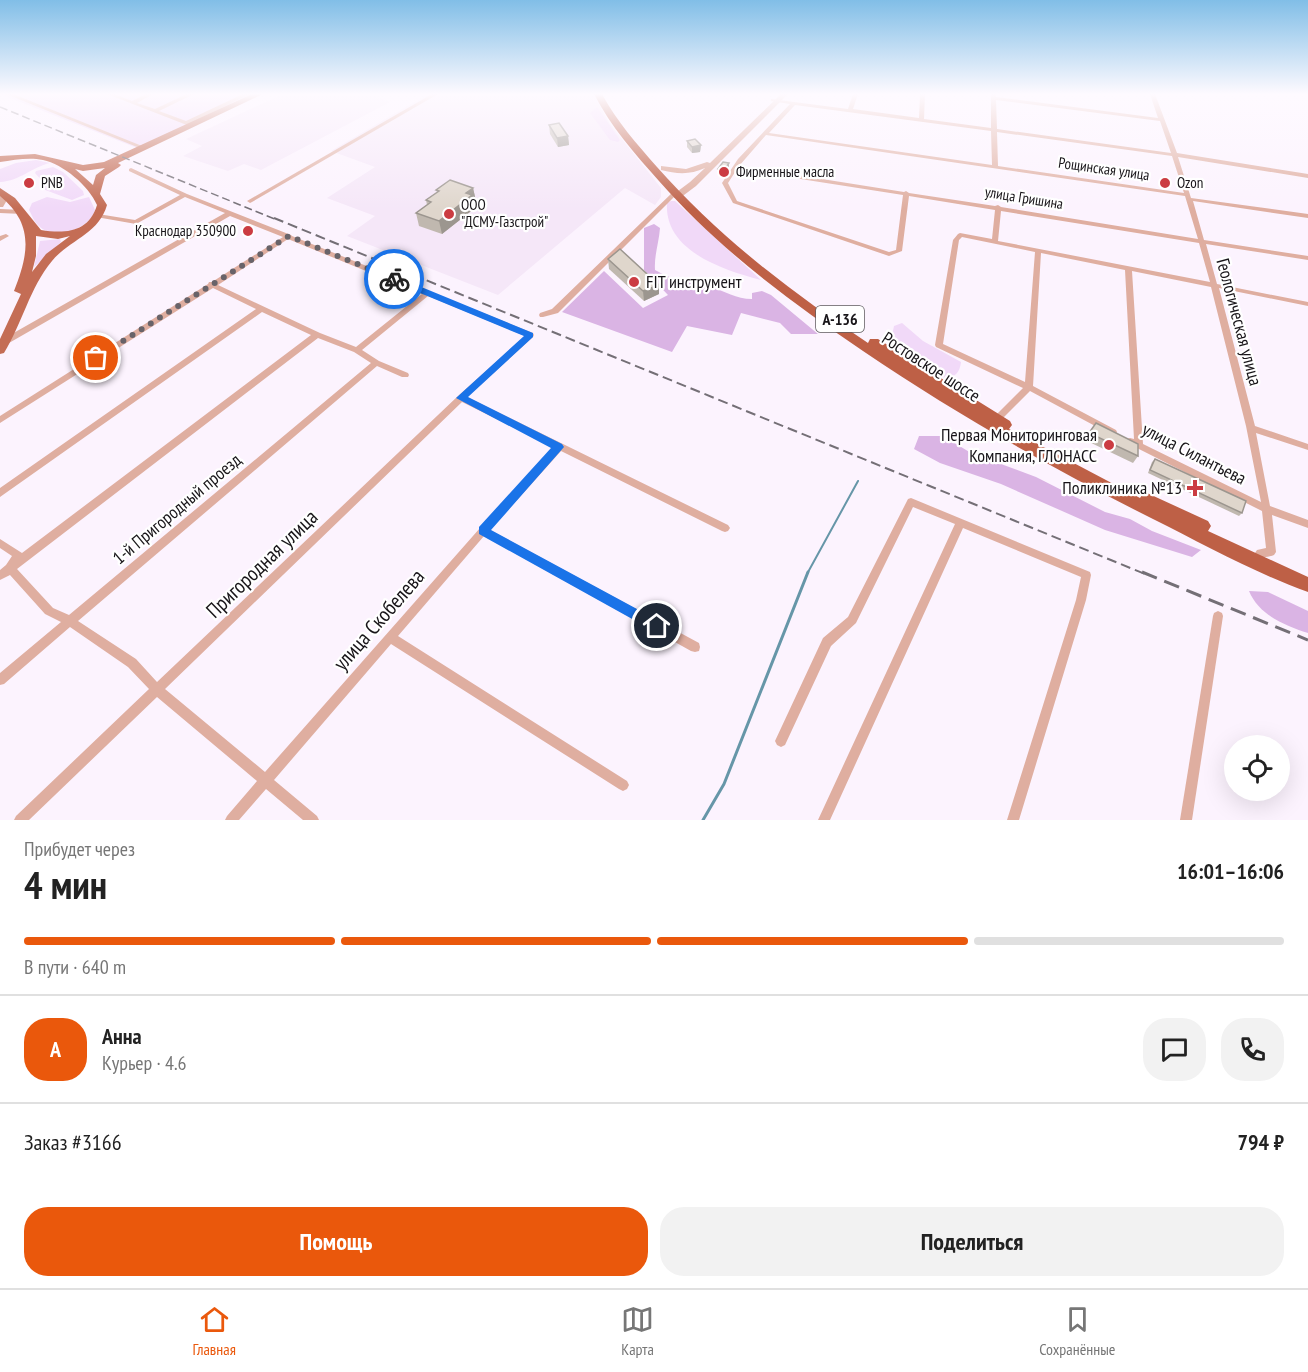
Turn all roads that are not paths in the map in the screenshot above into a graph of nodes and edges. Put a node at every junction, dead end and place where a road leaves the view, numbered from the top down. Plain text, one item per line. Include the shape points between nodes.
1 (105, 132) edge
2 (172, 132) edge
3 (188, 132) edge
4 (369, 132) edge
5 (624, 132) edge
6 (632, 132) edge
7 (741, 132) edge
8 (741, 132) edge
9 (994, 132) edge
10 (1011, 132) edge
11 (1167, 132) edge
12 (766, 134) joint
13 (142, 147) junction
14 (1176, 155) junction
15 (0, 159) edge
16 (710, 162) junction
17 (63, 164) junction
18 (995, 166) junction
19 (735, 167) junction
20 (664, 168) junction
21 (131, 170) dead end
22 (1308, 176) edge
23 (0, 193) edge
24 (96, 193) junction
25 (678, 193) junction
26 (906, 193) junction
27 (185, 195) junction
28 (1189, 197) junction
29 (250, 201) dead end
30 (0, 205) edge
31 (998, 207) junction
32 (0, 211) edge
33 (230, 213) junction
34 (99, 216) junction
35 (1308, 216) edge
36 (25, 217) junction
37 (90, 226) junction
38 (289, 236) junction
39 (1201, 239) junction
40 (995, 241) junction
41 (1038, 250) junction
42 (1308, 258) edge
43 (1128, 268) junction
44 (211, 284) junction
45 (1215, 286) junction
46 (428, 293) junction
47 (1308, 304) edge
48 (261, 309) junction
49 (543, 315) dead end
50 (317, 335) junction
51 (2, 343) edge
52 (357, 350) junction
53 (376, 363) junction
54 (405, 375) dead end
55 (1029, 387) junction
56 (461, 398) junction
57 (0, 420) edge
58 (996, 420) junction
59 (1251, 428) junction
60 (1139, 446) junction
61 (559, 447) junction
62 (1308, 447) edge
63 (0, 493) edge
64 (1267, 509) junction
65 (960, 523) junction
66 (1308, 524) edge
67 (725, 528) dead end
68 (483, 531) junction
69 (0, 543) edge
70 (1260, 553) junction
71 (10, 568) junction
72 (1308, 575) edge
73 (0, 576) edge
74 (1308, 585) edge
75 (1218, 616) dead end
76 (70, 621) junction
77 (390, 637) junction
78 (695, 647) dead end
79 (0, 680) edge
80 (157, 690) junction
81 (781, 741) dead end
82 (266, 782) junction
83 (623, 785) dead end
84 (20, 820) edge
85 (231, 820) edge
86 (313, 820) edge
87 (824, 820) edge
88 (1013, 820) edge
89 (1186, 820) edge

1 - 13 street
2 - 13 main road
3 - 24 main road via 109,169 99,179
4 - 29 street
5 - 25 highway, Ростовское шоссе / А-136
6 - 20 highway, Ростовское шоссе / А-136
7 - 25 street
8 - 16 street
9 - 18 street
10 - 14 street
11 - 14 street, Геологическая улица
12 - 18 street, Рощинская улица
12 - 19 street
13 - 17 main road via 113,162 83,168
14 - 22 street
14 - 28 street, Геологическая улица
15 - 17 main road via 37,156
16 - 20 street via 693,171
16 - 25 street
17 - 24 main road
18 - 28 street, Рощинская улица
19 - 26 street, улица Гришина
19 - 26 street via 725,183 735,202 889,254 899,251
20 - 25 highway, Ростовское шоссе / А-136
21 - 27 street
23 - 30 street
23 - 36 main road
24 - 34 main road via 102,206
25 - 49 street via 555,311
25 - 58 highway, Ростовское шоссе / А-136 via 802,293
25 - 74 highway, Ростовское шоссе / А-136 via 725,242 781,287 927,389 1132,501
26 - 31 street, улица Гришина
27 - 33 street
27 - 34 street via 136,222
28 - 35 street, Рощинская улица
28 - 39 street, Геологическая улица
31 - 39 street, улица Гришина
31 - 40 street
32 - 36 street
33 - 38 street
33 - 51 street
34 - 37 main road
36 - 37 main road via 38,233 50,236
36 - 51 main road via 33,242 31,261
37 - 51 main road via 49,257
38 - 44 street
38 - 46 street
39 - 42 street, улица Гришина
39 - 45 street, Геологическая улица
40 - 41 street
40 - 55 street, улица Силантьева via 960,235 956,240 939,345
41 - 43 street
41 - 55 street
43 - 45 street
43 - 60 street
44 - 48 street
44 - 57 street
45 - 47 street
45 - 59 street, Геологическая улица
46 - 52 street
46 - 56 street, Пригородная улица via 530,335
48 - 50 street
48 - 63 street
50 - 52 street
50 - 71 street
52 - 53 street
53 - 54 street
53 - 76 street, 1-й Пригородный проезд
55 - 58 street
55 - 60 street, улица Силантьева
56 - 61 street
56 - 80 street, Пригородная улица
58 - 70 highway, Ростовское шоссе / А-136 via 1146,499
59 - 62 street
59 - 64 street, Геологическая улица
60 - 64 street, улица Силантьева
61 - 67 street
61 - 68 street, улица Скобелева
64 - 66 street, улица Силантьева
64 - 70 street, Геологическая улица via 1271,552
65 - 81 street via 911,502 852,620 827,642
65 - 87 street
65 - 88 street via 1086,575
68 - 77 street, улица Скобелева
68 - 78 street
69 - 71 street via 18,555
70 - 72 highway, Ростовское шоссе / А-136
71 - 73 street
71 - 76 street via 49,611
75 - 89 street
76 - 79 street, 1-й Пригородный проезд
76 - 80 street via 132,663
77 - 82 street, улица Скобелева
77 - 83 street
80 - 82 street
80 - 84 street, Пригородная улица
82 - 85 street, улица Скобелева
82 - 86 street

